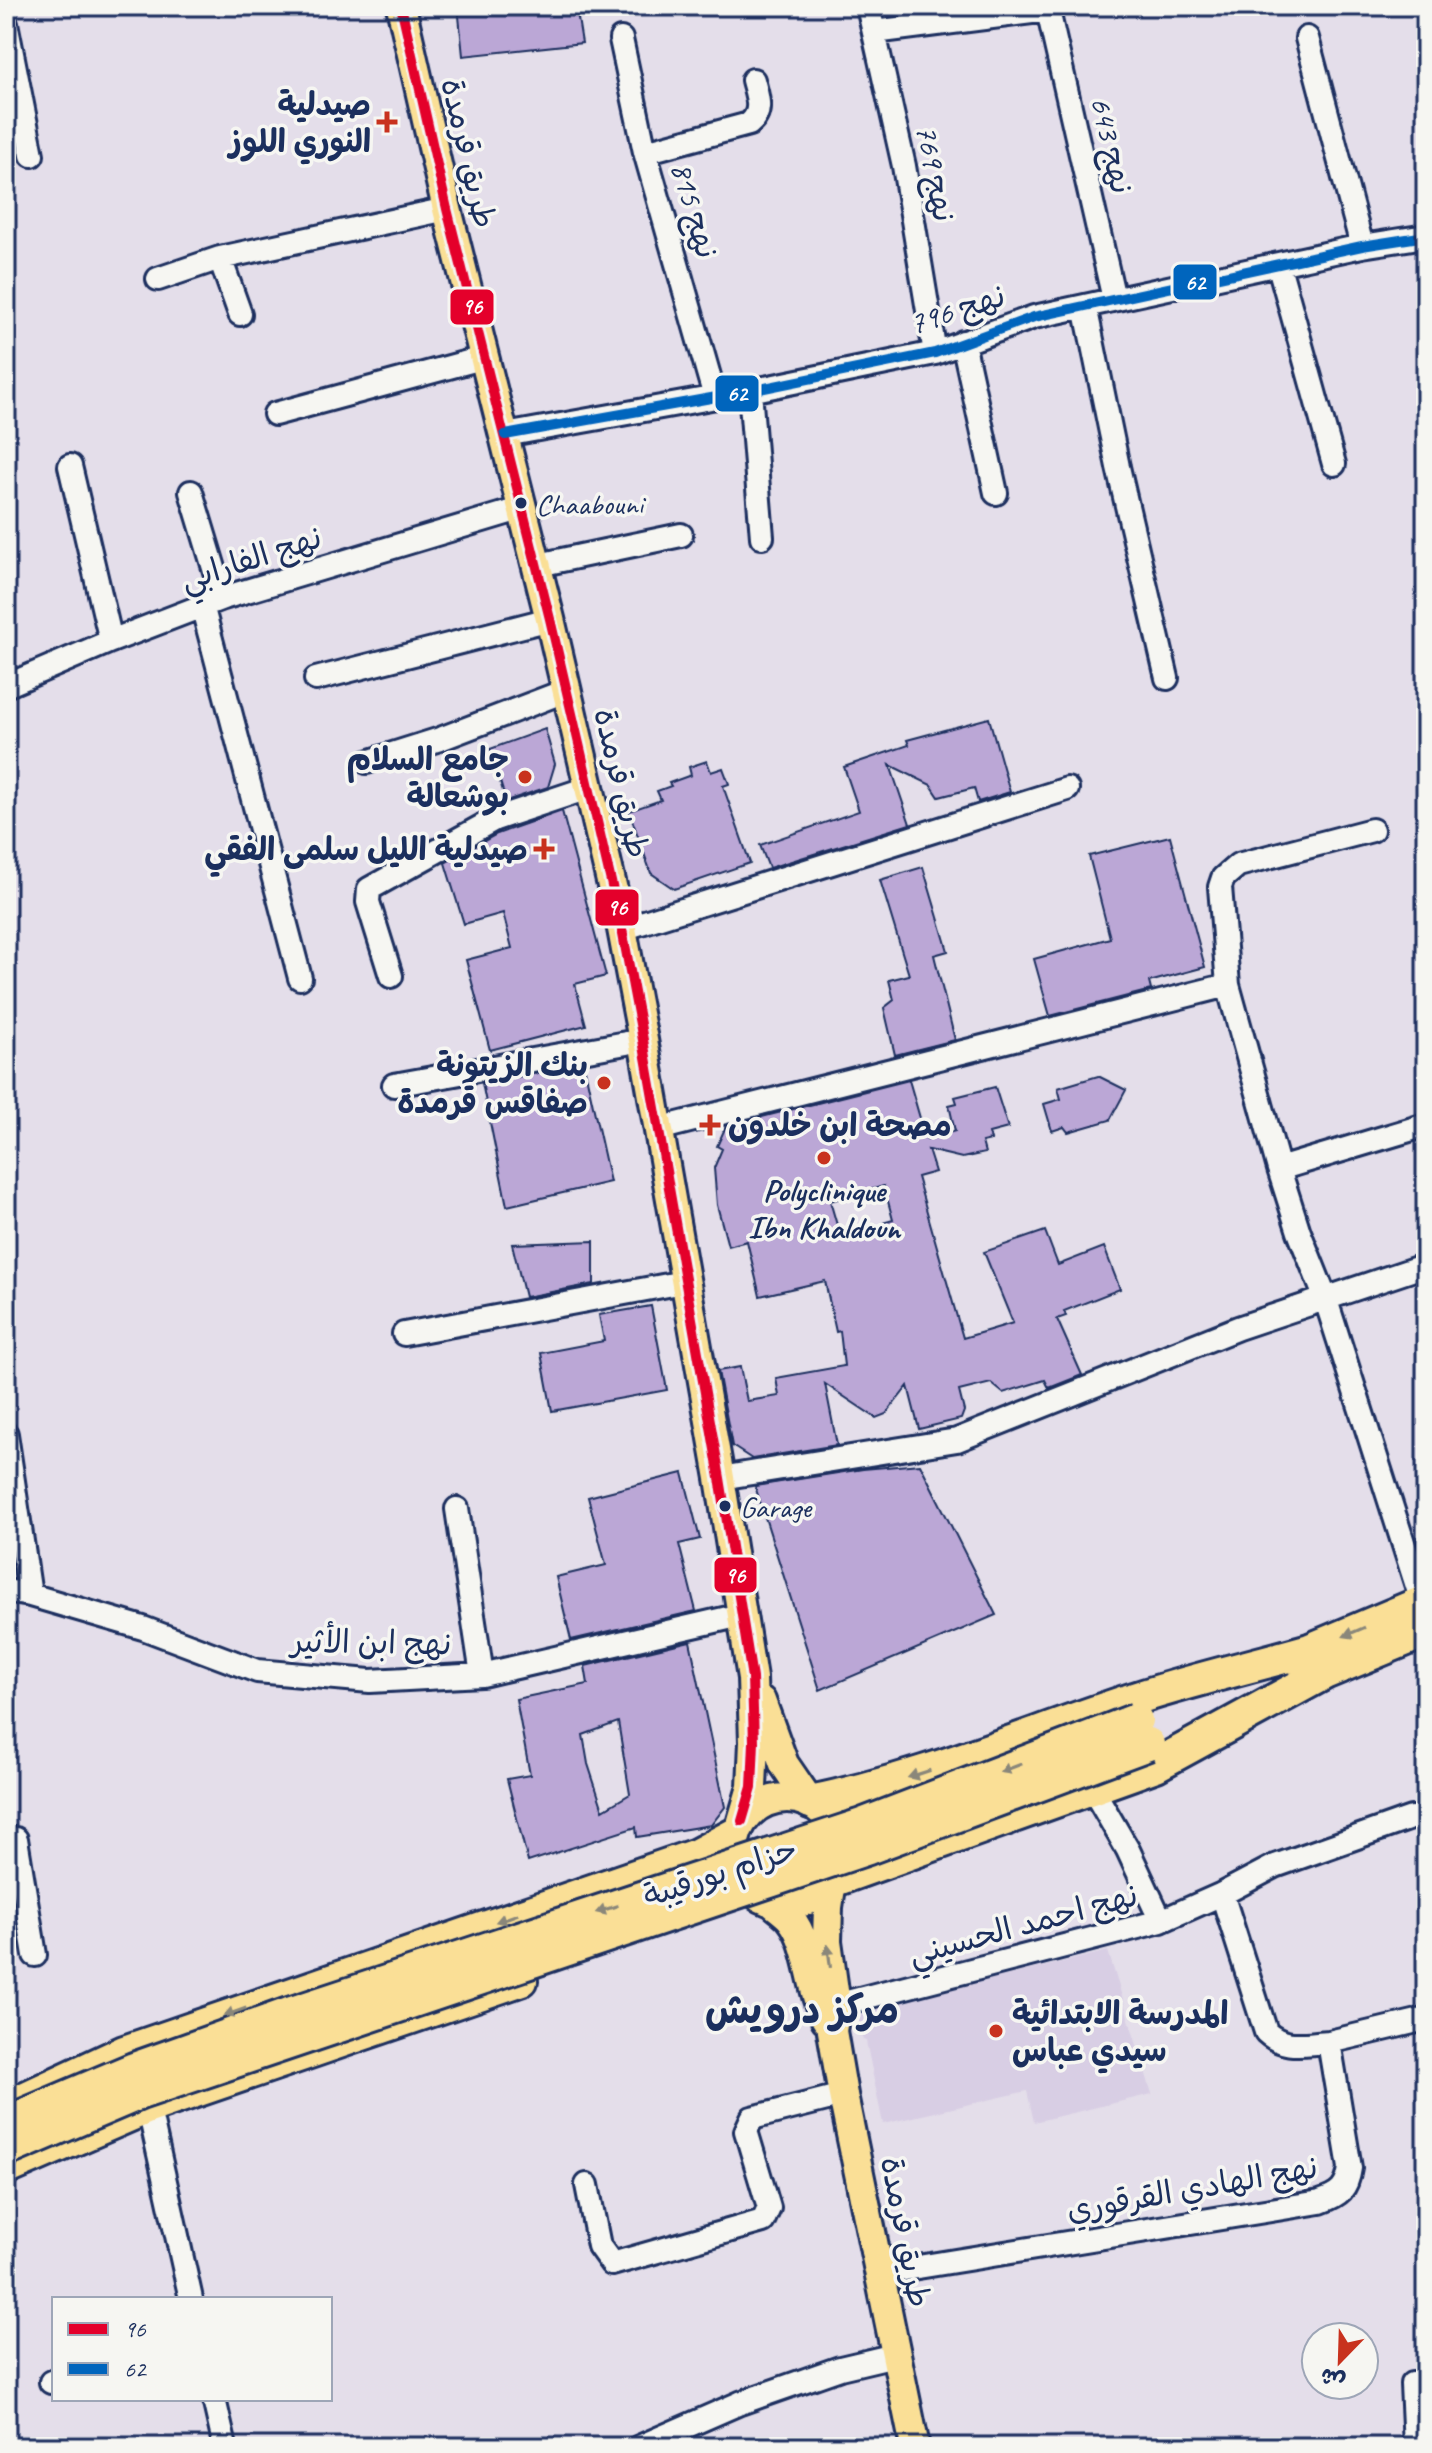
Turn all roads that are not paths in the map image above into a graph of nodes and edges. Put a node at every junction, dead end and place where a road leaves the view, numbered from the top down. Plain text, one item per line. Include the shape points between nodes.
1 (401, 6) edge
2 (868, 6) edge
3 (1048, 8) edge
4 (6, 23) edge
5 (874, 32) junction
6 (1307, 38) dead end
7 (621, 39) dead end
8 (753, 80) dead end
9 (645, 152) junction
10 (32, 155) dead end
11 (447, 209) junction
12 (1426, 236) edge
13 (1362, 246) junction
14 (220, 258) junction
15 (1279, 266) junction
16 (158, 279) dead end
17 (1114, 299) junction
18 (1085, 306) junction
19 (240, 314) dead end
20 (963, 342) junction
21 (935, 353) junction
22 (486, 357) junction
23 (750, 391) junction
24 (715, 397) junction
25 (275, 414) dead end
26 (505, 435) junction
27 (1334, 464) dead end
28 (70, 466) dead end
29 (191, 492) dead end
30 (996, 493) dead end
31 (523, 508) junction
32 (681, 535) dead end
33 (762, 537) dead end
34 (538, 565) junction
35 (213, 602) junction
36 (550, 619) junction
37 (111, 641) junction
38 (1167, 678) dead end
39 (316, 679) dead end
40 (6, 686) edge
41 (565, 691) junction
42 (367, 762) dead end
43 (588, 788) junction
44 (1067, 789) dead end
45 (1372, 830) dead end
46 (622, 929) junction
47 (391, 976) dead end
48 (300, 978) dead end
49 (1228, 985) junction
50 (643, 1040) junction
51 (394, 1085) dead end
52 (1426, 1125) edge
53 (658, 1129) junction
54 (1279, 1169) junction
55 (1426, 1265) edge
56 (684, 1282) junction
57 (1325, 1297) junction
58 (404, 1334) dead end
59 (6, 1434) edge
60 (720, 1478) junction
61 (457, 1509) dead end
62 (6, 1591) edge
63 (30, 1595) junction
64 (1425, 1611) edge
65 (741, 1615) junction
66 (1322, 1660) junction
67 (482, 1675) junction
68 (752, 1678) junction
69 (1142, 1732) junction
70 (1092, 1788) junction
71 (810, 1802) junction
72 (1411, 1818) dead end
73 (740, 1826) junction
74 (6, 1840) edge
75 (832, 1881) junction
76 (1222, 1894) junction
77 (767, 1900) junction
78 (1161, 1921) junction
79 (35, 1955) dead end
80 (272, 1999) junction
81 (834, 2018) junction
82 (1426, 2019) edge
83 (1329, 2042) junction
84 (286, 2064) junction
85 (843, 2095) junction
86 (6, 2105) edge
87 (149, 2109) junction
88 (6, 2123) edge
89 (6, 2150) edge
90 (6, 2171) edge
91 (587, 2185) dead end
92 (881, 2273) junction
93 (191, 2297) edge
94 (895, 2355) junction
95 (1412, 2384) dead end
96 (214, 2401) edge
97 (225, 2447) edge
98 (639, 2447) edge
99 (915, 2447) edge
100 (1415, 2447) edge

1 - 11 main road, طريق قرمدة
2 - 5 street, نهج 769
3 - 5 street
3 - 17 street, نهج 643
4 - 10 street
5 - 21 street, نهج 769 via 904,166
6 - 13 street
7 - 9 street, نهج 815
8 - 9 street via 759,110 749,124
9 - 24 street, نهج 815
11 - 14 street
11 - 22 main road, طريق قرمدة
12 - 13 street, نهج 796
13 - 15 street, نهج 796
14 - 16 street
14 - 19 street
15 - 17 street, نهج 796
15 - 27 street
17 - 18 street, نهج 796
18 - 20 street, نهج 796
18 - 38 street
20 - 21 street, نهج 796
20 - 30 street
21 - 23 street, نهج 796
22 - 25 street
22 - 26 main road, طريق قرمدة
23 - 24 street, نهج 796
23 - 33 street
24 - 26 street, نهج 796
26 - 31 main road, طريق قرمدة
28 - 37 street
29 - 35 street
31 - 34 main road, طريق قرمدة
31 - 35 street, نهج الفارابي
32 - 34 street
34 - 36 main road, طريق قرمدة
35 - 37 street, نهج الفارابي
35 - 48 street
36 - 39 street
36 - 41 main road, طريق قرمدة
37 - 40 street, نهج الفارابي
41 - 42 street
41 - 43 main road, طريق قرمدة
43 - 46 main road, طريق قرمدة
43 - 47 street via 495,819 369,889 368,902
44 - 46 street
45 - 49 street via 1238,865 1223,878 1220,900
46 - 50 main road, طريق قرمدة
49 - 53 street
49 - 54 street
50 - 51 street
50 - 53 main road, طريق قرمدة
52 - 54 street
53 - 56 main road, طريق قرمدة
54 - 57 street
55 - 57 street
56 - 58 street
56 - 60 main road, طريق قرمدة
57 - 60 street via 957,1440
57 - 64 street
59 - 63 street
60 - 65 main road, طريق قرمدة
61 - 67 street
62 - 63 street, نهج ابن الأثير
63 - 67 street, نهج ابن الأثير via 143,1628 257,1671 370,1681
64 - 66 highway, حزام بورقيبة
65 - 67 street, نهج ابن الأثير
65 - 68 main road, طريق قرمدة
66 - 69 highway, حزام بورقيبة
66 - 70 highway via 1156,1765
66 -> 71 highway via 1126,1702 901,1779
68 - 71 main road, طريق قرمدة via 784,1764
68 - 73 main road, طريق قرمدة via 752,1787
69 -> 88 highway, حزام بورقيبة, bridge via 289,2014 148,2064
69 - 89 highway, حزام بورقيبة, bridge via 868,1848 140,2093
70 - 75 highway
70 - 78 street
71 - 73 main road via 780,1797 766,1801
71 - 75 main road via 836,1827 840,1864
72 - 76 street, نهج احمد الحسيني via 1275,1866
73 - 77 main road via 734,1846 740,1876
73 -> 80 main road, حزام بورقيبة via 696,1853
74 - 79 street via 16,1839
75 - 77 main road via 806,1901
81 -> 75 main road, طريق قرمدة via 827,1941
76 - 78 street, نهج احمد الحسيني
76 - 83 street via 1266,2032 1276,2042 1290,2045
77 - 81 main road, طريق قرمدة via 792,1921 819,2007
77 - 84 main road, حزام بورقيبة
78 - 81 street, نهج احمد الحسيني
80 - 84 main road
80 -> 86 main road, حزام بورقيبة via 124,2050
81 - 85 main road, طريق قرمدة
82 - 83 street
83 - 92 street, نهج الهادي القرقوري via 1350,2168 1347,2185 1337,2196
84 - 87 main road, حزام بورقيبة
85 - 91 street via 752,2118 746,2131 769,2208 763,2221 612,2264 599,2246
85 - 92 main road, طريق قرمدة
87 - 90 main road, حزام بورقيبة
87 - 93 street
92 - 94 main road, طريق قرمدة
94 - 98 street via 740,2403
94 - 99 main road, طريق قرمدة
95 - 100 street
96 - 97 street

